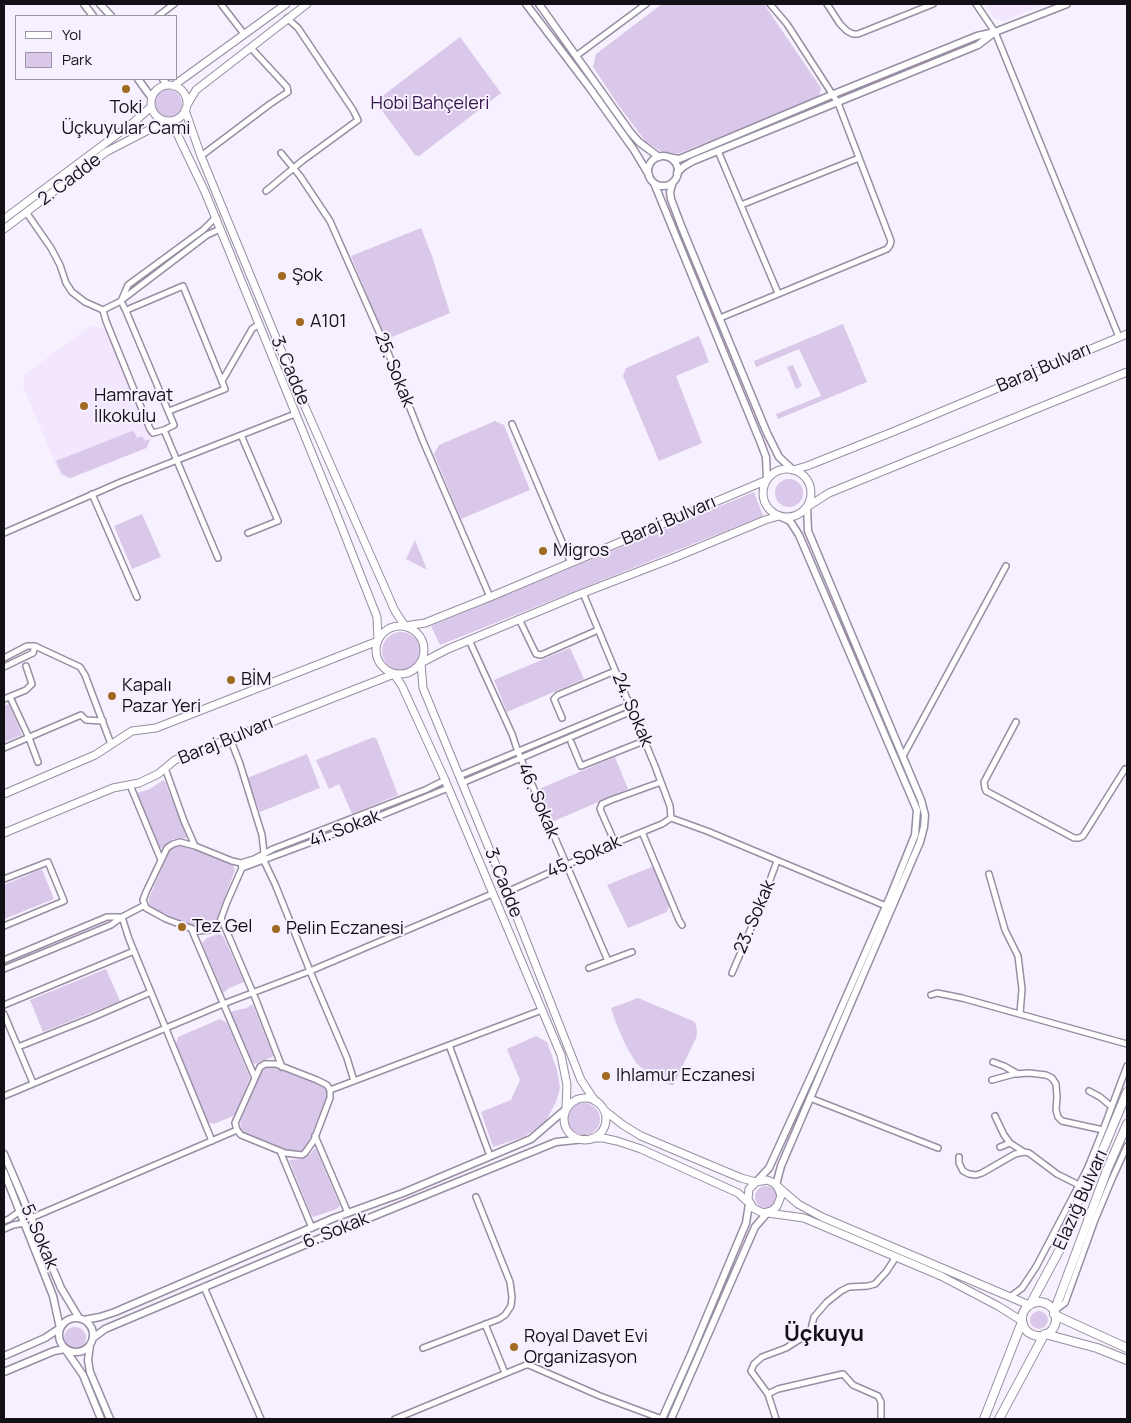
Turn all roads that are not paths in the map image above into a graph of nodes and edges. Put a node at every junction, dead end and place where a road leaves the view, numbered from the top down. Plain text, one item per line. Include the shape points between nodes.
1 (84, 4) edge
2 (100, 4) edge
3 (174, 4) edge
4 (221, 4) edge
5 (286, 4) edge
6 (306, 4) edge
7 (526, 4) edge
8 (539, 4) edge
9 (646, 4) edge
10 (770, 4) edge
11 (827, 4) edge
12 (933, 4) edge
13 (976, 4) edge
14 (1067, 4) edge
15 (92, 15) edge
16 (110, 15) edge
17 (159, 15) edge
18 (287, 18) junction
19 (995, 32) junction
20 (244, 34) junction
21 (251, 48) junction
22 (576, 56) junction
23 (178, 77) edge
24 (139, 80) edge
25 (168, 83) edge
26 (834, 94) junction
27 (152, 97) junction
28 (838, 103) junction
29 (151, 107) junction
30 (186, 108) junction
31 (169, 122) junction
32 (718, 151) junction
33 (281, 153) dead end
34 (202, 156) junction
35 (659, 157) junction
36 (668, 157) junction
37 (859, 158) junction
38 (294, 168) junction
39 (677, 174) junction
40 (649, 175) junction
41 (673, 182) junction
42 (654, 183) junction
43 (266, 191) dead end
44 (741, 205) junction
45 (26, 212) junction
46 (216, 217) junction
47 (4, 219) edge
48 (4, 229) edge
49 (220, 229) junction
50 (778, 293) junction
51 (121, 301) junction
52 (129, 309) dead end
53 (104, 310) junction
54 (720, 318) junction
55 (259, 324) junction
56 (1127, 334) edge
57 (1118, 337) junction
58 (1127, 372) edge
59 (222, 381) junction
60 (169, 411) junction
61 (295, 414) junction
62 (512, 424) dead end
63 (164, 430) junction
64 (241, 435) junction
65 (177, 461) junction
66 (793, 470) junction
67 (767, 480) junction
68 (92, 494) junction
69 (807, 507) junction
70 (779, 516) junction
71 (4, 533) edge
72 (248, 533) dead end
73 (218, 558) dead end
74 (571, 562) junction
75 (1006, 566) dead end
76 (583, 593) junction
77 (137, 597) dead end
78 (490, 597) junction
79 (519, 619) junction
80 (405, 626) junction
81 (598, 630) junction
82 (469, 640) junction
83 (378, 641) junction
84 (35, 646) junction
85 (4, 658) edge
86 (421, 663) junction
87 (26, 666) dead end
88 (4, 667) edge
89 (615, 671) junction
90 (394, 674) junction
91 (10, 697) junction
92 (4, 699) edge
93 (629, 705) junction
94 (632, 711) junction
95 (562, 718) dead end
96 (104, 722) junction
97 (1016, 722) dead end
98 (29, 738) junction
99 (230, 738) junction
100 (644, 741) junction
101 (571, 742) dead end
102 (112, 744) junction
103 (4, 748) edge
104 (518, 752) junction
105 (903, 756) junction
106 (521, 758) junction
107 (38, 762) dead end
108 (165, 768) junction
109 (1127, 770) edge
110 (445, 780) junction
111 (461, 780) junction
112 (661, 782) junction
113 (130, 785) junction
114 (448, 788) junction
115 (4, 794) edge
116 (671, 818) junction
117 (642, 832) junction
118 (4, 833) edge
119 (615, 843) junction
120 (195, 846) junction
121 (264, 853) junction
122 (161, 860) junction
123 (264, 861) junction
124 (778, 861) junction
125 (566, 865) junction
126 (242, 866) junction
127 (989, 874) dead end
128 (4, 879) edge
129 (507, 892) junction
130 (492, 894) junction
131 (145, 905) junction
132 (886, 906) junction
133 (122, 917) junction
134 (221, 918) junction
135 (682, 925) dead end
136 (4, 926) edge
137 (191, 928) junction
138 (134, 950) junction
139 (632, 952) dead end
140 (4, 960) edge
141 (608, 961) junction
142 (4, 968) edge
143 (589, 968) dead end
144 (310, 971) junction
145 (732, 973) dead end
146 (151, 992) junction
147 (253, 993) junction
148 (931, 995) dead end
149 (223, 1004) junction
150 (4, 1005) edge
151 (542, 1010) junction
152 (4, 1014) edge
153 (1020, 1014) junction
154 (166, 1028) junction
155 (1127, 1044) edge
156 (449, 1045) junction
157 (18, 1047) junction
158 (993, 1062) dead end
159 (1127, 1066) edge
160 (282, 1067) junction
161 (1018, 1074) junction
162 (255, 1078) junction
163 (354, 1080) junction
164 (992, 1080) dead end
165 (34, 1083) junction
166 (330, 1090) junction
167 (1090, 1091) dead end
168 (1127, 1092) edge
169 (4, 1096) edge
170 (810, 1098) junction
171 (595, 1100) junction
172 (1112, 1107) junction
173 (566, 1109) junction
174 (604, 1110) junction
175 (995, 1116) dead end
176 (1127, 1124) edge
177 (237, 1130) junction
178 (1103, 1130) junction
179 (315, 1136) junction
180 (589, 1139) junction
181 (212, 1141) junction
182 (1010, 1143) junction
183 (1127, 1146) edge
184 (1000, 1147) dead end
185 (938, 1148) dead end
186 (280, 1151) junction
187 (1024, 1152) junction
188 (4, 1154) edge
189 (490, 1156) junction
190 (958, 1157) dead end
191 (6, 1163) edge
192 (4, 1172) edge
193 (756, 1182) junction
194 (776, 1185) junction
195 (1079, 1185) junction
196 (476, 1197) dead end
197 (750, 1204) junction
198 (20, 1211) junction
199 (768, 1212) junction
200 (348, 1213) junction
201 (31, 1218) junction
202 (4, 1221) edge
203 (25, 1223) junction
204 (312, 1228) junction
205 (4, 1229) edge
206 (896, 1256) junction
207 (204, 1287) junction
208 (1010, 1297) junction
209 (1030, 1305) junction
210 (1054, 1312) junction
211 (82, 1319) junction
212 (1022, 1322) junction
213 (485, 1324) junction
214 (60, 1328) junction
215 (1045, 1335) junction
216 (92, 1341) junction
217 (423, 1348) dead end
218 (1127, 1348) edge
219 (65, 1349) junction
220 (4, 1356) edge
221 (1127, 1360) edge
222 (4, 1372) edge
223 (506, 1373) junction
224 (768, 1394) junction
225 (101, 1419) edge
226 (110, 1419) edge
227 (261, 1419) edge
228 (395, 1419) edge
229 (662, 1419) edge
230 (671, 1419) edge
231 (776, 1419) edge
232 (881, 1419) edge
233 (984, 1419) edge
234 (999, 1419) edge

1 - 15 street
2 - 16 street
3 - 17 street
4 - 20 street
5 - 20 main road
6 - 18 main road
7 - 40 street via 595,95
8 - 22 street
9 - 22 street
10 - 26 street
11 - 12 street via 840,24 853,34
13 - 19 street
14 - 19 street
18 - 21 main road
18 - 38 street via 298,28 358,120
19 - 26 street via 977,36
19 - 28 street via 978,45
19 - 57 street
20 - 23 main road
21 - 30 main road via 196,90
21 - 34 street via 288,92
22 - 35 street via 631,133
24 - 27 street
25 - 27 main road via 158,88
25 - 30 main road via 184,93
26 - 28 street
26 - 36 street via 679,159
27 - 29 main road
28 - 32 street
28 - 37 street
29 - 31 main road via 156,117
29 - 47 main road, 2. Cadde
30 - 31 main road via 182,116
30 - 34 main road, 3. Cadde
31 - 45 main road, 2. Cadde via 106,152
31 - 46 main road, 3. Cadde
32 - 39 street via 693,161
32 - 44 street
33 - 38 street, 25. Sokak
34 - 80 main road, 3. Cadde via 298,391 395,611
35 - 36 street
35 - 40 street via 652,162
36 - 39 street via 676,164
37 - 44 street
37 - 50 street via 890,245
38 - 43 street
38 - 78 street, 25. Sokak via 330,221 347,258
39 - 41 street
40 - 42 street
41 - 42 street via 663,186
41 - 54 street via 671,199
42 - 67 street via 760,441 766,457
44 - 50 street
45 - 48 main road, 2. Cadde
45 - 53 street via 51,248 72,292
46 - 49 main road, 3. Cadde
46 - 51 street via 128,285
49 - 51 street via 207,235
49 - 55 main road, 3. Cadde
50 - 54 street
51 - 53 street
51 - 60 street
52 - 59 street via 183,286
53 - 63 street via 150,429 153,433
54 - 66 street via 774,448
55 - 59 street via 252,329
55 - 61 main road, 3. Cadde
56 - 57 main road, Baraj Bulvarı
57 - 66 main road, Baraj Bulvarı
58 - 69 main road, Baraj Bulvarı via 829,493
59 - 60 street via 225,389
60 - 63 street via 174,425
61 - 64 street
61 - 83 main road, 3. Cadde via 377,617
62 - 74 street
63 - 65 street
64 - 65 street
64 - 72 street via 278,521
65 - 68 street
65 - 73 street
66 - 67 main road via 778,470
66 - 69 main road via 806,478 810,485 811,500
67 - 70 main road via 764,501
67 - 74 main road, Baraj Bulvarı
68 - 71 street
68 - 77 street
69 - 70 main road via 795,517
69 - 105 street via 808,531
70 - 76 main road, Baraj Bulvarı
70 - 132 street via 790,521 799,535 916,810 915,835
74 - 78 main road, Baraj Bulvarı
75 - 105 street
76 - 79 main road, Baraj Bulvarı
76 - 81 street, 24. Sokak
78 - 80 main road, Baraj Bulvarı via 425,623
79 - 81 street via 536,654
79 - 82 main road, Baraj Bulvarı
80 - 83 main road via 389,629
80 - 86 main road via 423,640 425,648
81 - 89 street, 24. Sokak
82 - 86 main road, Baraj Bulvarı
82 - 104 street, 46. Sokak
83 - 90 main road via 377,657 381,665
83 - 102 main road via 156,728 132,731
84 - 85 street via 27,646
84 - 88 street via 33,653
84 - 96 street via 80,667
86 - 90 main road via 410,673
86 - 111 main road, 3. Cadde via 423,688
87 - 91 street via 32,684
89 - 93 street, 24. Sokak
89 - 95 street via 558,695 554,699
90 - 99 main road, Baraj Bulvarı
90 - 110 main road, 3. Cadde via 417,716
91 - 92 street
91 - 98 street
93 - 94 street, 24. Sokak
93 - 104 street
94 - 100 street, 24. Sokak
94 - 106 street
96 - 98 street via 86,720 81,715
96 - 102 street
97 - 109 street via 984,782 986,791 1074,838 1083,836
98 - 103 street
98 - 107 street
99 - 108 main road, Baraj Bulvarı via 175,760
99 - 121 street via 262,835
100 - 101 street via 582,766
100 - 112 street, 24. Sokak
102 - 115 main road via 95,755
104 - 106 street, 46. Sokak
104 - 111 street
105 - 170 street via 925,815 920,842
106 - 111 street
106 - 125 street, 46. Sokak
108 - 113 main road, Baraj Bulvarı
108 - 120 street
110 - 114 main road, 3. Cadde
110 - 121 street, 41. Sokak
111 - 129 main road, 3. Cadde
112 - 116 street, 24. Sokak
112 - 119 street via 602,804 600,809
113 - 118 main road, Baraj Bulvarı via 113,788
113 - 122 street
114 - 123 street, 41. Sokak
114 - 130 main road, 3. Cadde
116 - 117 street, 45. Sokak
116 - 124 street
117 - 119 street, 45. Sokak
117 - 135 street
119 - 125 street, 45. Sokak
120 - 122 street via 180,842 174,844 167,848
120 - 126 street
121 - 123 street
121 - 126 street, 41. Sokak
122 - 131 street via 143,900
123 - 126 street, 41. Sokak
123 - 144 street
124 - 132 street
124 - 145 street, 23. Sokak
125 - 129 street, 45. Sokak
125 - 141 street, 46. Sokak
126 - 134 street
127 - 153 street via 1005,930 1018,956 1022,989
128 - 136 street via 48,862 64,901
129 - 171 main road, 3. Cadde via 581,1080
130 - 144 street
130 - 151 main road, 3. Cadde
131 - 133 street
131 - 137 street via 166,919
132 - 193 street via 769,1168
133 - 138 street
133 - 140 street via 107,917
133 - 142 street via 111,925
134 - 137 street via 218,927 210,930
134 - 147 street
137 - 149 street
138 - 146 street
138 - 150 street
139 - 141 street
141 - 143 street
144 - 147 street
144 - 163 street
146 - 154 street
146 - 157 street
147 - 149 street
147 - 160 street
148 - 153 street via 937,993 962,998
149 - 154 street
149 - 162 street
151 - 156 street
151 - 173 main road, 3. Cadde via 561,1055 567,1085
152 - 157 street
153 - 155 street
154 - 165 street
154 - 181 street
156 - 163 street
156 - 189 street
157 - 165 street
158 - 161 street
159 - 172 street
160 - 162 street via 265,1064
160 - 166 street
161 - 164 street
161 - 178 street via 1052,1078 1058,1097 1058,1117 1062,1121
162 - 177 street via 235,1123
163 - 166 street
165 - 169 street
166 - 179 street
167 - 172 street
168 - 209 main road, Elazığ Bulvarı via 1060,1249
170 - 185 street
170 - 194 street
171 - 173 main road via 576,1100
171 - 174 main road
172 - 178 street
173 - 180 main road via 564,1121 569,1132 579,1139
173 - 189 street, 6. Sokak via 531,1139
174 - 180 main road via 602,1130
174 - 193 main road via 641,1136
175 - 182 street
176 - 210 main road, Elazığ Bulvarı
177 - 181 street
177 - 186 street via 241,1135
178 - 195 street
179 - 186 street via 302,1155
179 - 200 street
180 - 197 main road via 603,1138 641,1149 738,1193
180 - 207 street, 6. Sokak via 556,1142
181 - 201 street
182 - 184 street
182 - 187 street
183 - 210 street via 1065,1303
186 - 204 street
187 - 190 street via 976,1174 963,1170
187 - 195 street
188 - 191 street, 5. Sokak
189 - 200 street, 6. Sokak
191 - 201 street, 5. Sokak
192 - 198 street, 5. Sokak
193 - 194 main road via 767,1180
193 - 197 main road via 749,1189
194 - 199 main road via 780,1201
194 - 208 main road via 798,1204 822,1217
195 - 208 street via 1036,1267 1022,1288
196 - 213 street via 510,1282 512,1297 505,1315
197 - 199 main road via 757,1212
197 - 229 street via 746,1223
198 - 202 street
198 - 203 street, 5. Sokak
199 - 206 main road via 804,1218
199 - 230 street via 755,1227
200 - 204 street, 6. Sokak
201 - 211 street, 5. Sokak via 61,1288
203 - 205 street
203 - 214 street, 5. Sokak via 53,1296
204 - 211 street, 6. Sokak via 115,1312
206 - 212 main road via 941,1276
206 - 224 street via 875,1284 841,1291 814,1316 811,1329 805,1336 754,1364 751,1371
207 - 216 street, 6. Sokak via 105,1329
207 - 227 street
208 - 209 main road
209 - 210 main road via 1040,1302
209 - 212 main road via 1023,1313
210 - 215 main road via 1055,1323
210 - 218 main road via 1059,1318
211 - 214 street via 68,1320
211 - 216 street via 92,1328
212 - 215 main road via 1033,1335
212 - 233 main road
213 - 217 street
213 - 223 street
214 - 219 street via 59,1340
214 - 220 street
215 - 221 main road via 1097,1348
215 - 234 main road
216 - 219 street via 87,1349 76,1353
216 - 226 street via 88,1360 90,1372
219 - 222 street
219 - 225 street via 83,1375
223 - 228 street
223 - 229 street via 529,1365
224 - 231 street
224 - 232 street via 843,1374 853,1385 878,1396

